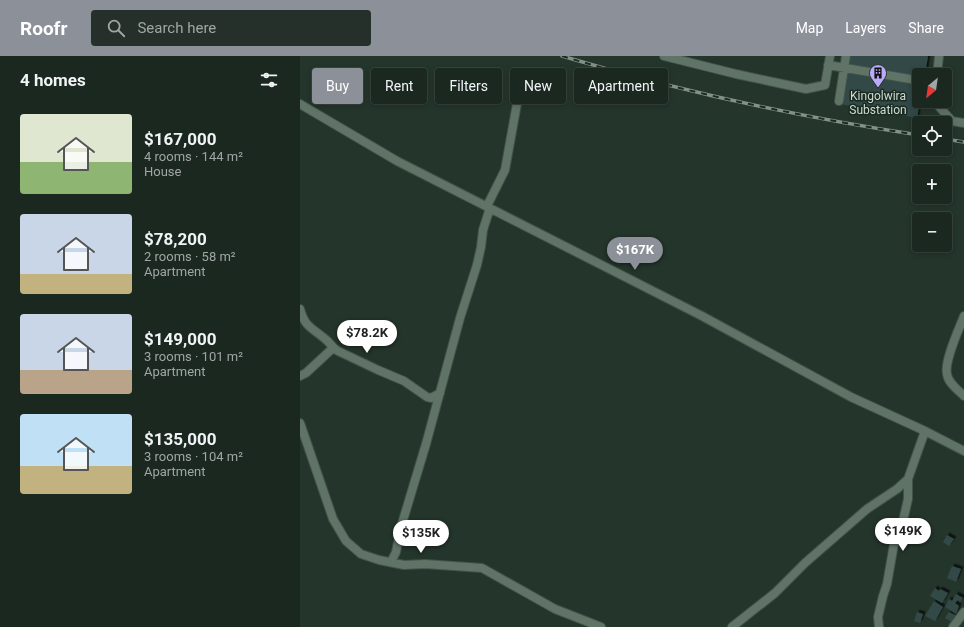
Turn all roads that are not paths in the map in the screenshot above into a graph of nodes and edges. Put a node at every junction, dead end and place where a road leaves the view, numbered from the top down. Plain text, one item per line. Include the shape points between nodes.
1 (664, 56) edge
2 (830, 56) edge
3 (846, 56) edge
4 (939, 56) edge
5 (828, 65) junction
6 (844, 68) junction
7 (938, 68) edge
8 (912, 79) edge
9 (838, 101) dead end
10 (300, 104) edge
11 (517, 104) edge
12 (940, 108) edge
13 (964, 123) edge
14 (489, 207) junction
15 (300, 309) edge
16 (964, 316) edge
17 (333, 348) junction
18 (300, 376) edge
19 (440, 393) junction
20 (964, 396) edge
21 (300, 423) edge
22 (925, 431) junction
23 (964, 451) edge
24 (908, 479) junction
25 (391, 562) junction
26 (964, 612) edge
27 (954, 626) edge
28 (601, 627) edge
29 (732, 627) edge
30 (879, 627) edge

1 - 5 street via 806,88 825,85
2 - 5 street
3 - 6 street
4 - 7 street
5 - 6 street
6 - 8 street
6 - 9 street
10 - 14 street via 397,161
11 - 14 street via 505,170
12 - 13 street via 952,121
14 - 19 street via 482,230 477,264
14 - 22 street via 702,316 851,398
15 - 17 street via 308,327 325,338
16 - 20 street via 948,361 947,374 952,384
17 - 18 street
17 - 19 street via 404,381 426,397 431,398
19 - 25 street via 396,552
21 - 25 street via 333,519 343,538 361,554
22 - 23 street
22 - 24 street
24 - 29 street via 861,514 775,593
24 - 30 street via 908,499 894,544 878,618
25 - 28 street via 404,566 426,564 482,568 555,609
26 - 27 street

